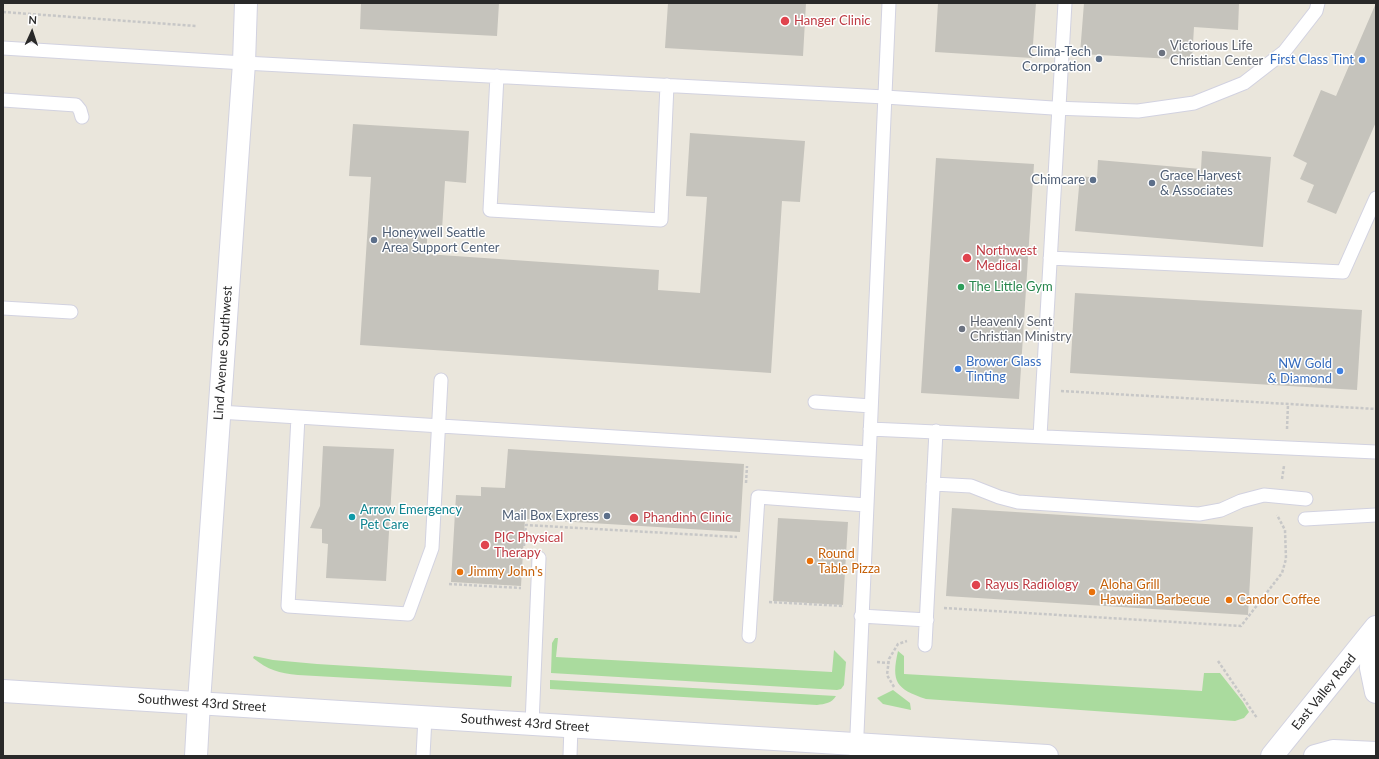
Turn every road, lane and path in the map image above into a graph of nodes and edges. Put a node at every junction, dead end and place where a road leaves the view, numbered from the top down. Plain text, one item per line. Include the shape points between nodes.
1 (246, 3) edge
2 (889, 3) edge
3 (1065, 3) edge
4 (1318, 3) edge
5 (3, 12) edge
6 (196, 26) dead end
7 (3, 48) edge
8 (244, 63) junction
9 (497, 76) junction
10 (667, 86) junction
11 (885, 97) junction
12 (3, 100) edge
13 (1059, 108) junction
14 (82, 117) dead end
15 (1376, 198) edge
16 (1050, 258) junction
17 (3, 308) edge
18 (71, 312) dead end
19 (441, 380) dead end
20 (1058, 391) dead end
21 (815, 402) dead end
22 (871, 406) junction
23 (1376, 409) edge
24 (218, 412) junction
25 (298, 417) junction
26 (439, 426) junction
27 (870, 428) junction
28 (936, 431) junction
29 (1040, 436) junction
30 (1376, 452) edge
31 (869, 453) junction
32 (747, 466) dead end
33 (933, 484) junction
34 (745, 490) dead end
35 (1306, 499) dead end
36 (866, 505) junction
37 (1274, 514) dead end
38 (1376, 515) edge
39 (1305, 519) dead end
40 (742, 537) dead end
41 (524, 549) dead end
42 (539, 558) dead end
43 (522, 580) dead end
44 (449, 584) dead end
45 (766, 602) dead end
46 (937, 608) dead end
47 (862, 612) junction
48 (927, 620) junction
49 (1374, 630) edge
50 (749, 636) dead end
51 (925, 645) dead end
52 (1218, 661) dead end
53 (875, 662) dead end
54 (889, 663) dead end
55 (3, 691) edge
56 (1376, 692) edge
57 (199, 702) junction
58 (425, 717) junction
59 (1257, 718) dead end
60 (532, 724) junction
61 (571, 726) junction
62 (856, 750) edge
63 (1376, 753) edge
64 (196, 756) edge
65 (423, 756) edge
66 (570, 756) edge
67 (1047, 756) edge
68 (1272, 756) edge
69 (1315, 756) edge

1 - 8 main road, Lind Avenue Southwest
2 - 11 lane
3 - 13 lane
4 - 13 lane via 1316,11 1284,52 1244,83 1194,103 1138,111
5 - 6 path
7 - 8 lane
8 - 9 lane
8 - 24 main road, Lind Avenue Southwest
9 - 10 lane
9 - 10 lane via 490,210 661,220
10 - 11 lane
11 - 13 lane
11 - 22 lane
12 - 14 lane via 76,105
13 - 16 lane
15 - 16 lane via 1343,272
16 - 29 lane
17 - 18 lane
19 - 26 lane
20 - 23 path
21 - 22 lane
22 - 27 lane
24 - 25 lane
24 - 57 main road, Lind Avenue Southwest
25 - 26 lane
25 - 26 lane via 288,606 408,614 432,548
26 - 31 lane
27 - 28 lane
27 - 31 lane
28 - 29 lane
28 - 33 lane
29 - 30 lane
31 - 36 lane
32 - 34 path
33 - 35 lane via 971,486 1018,502 1199,514 1221,510 1264,495
33 - 48 lane
36 - 47 lane
36 - 50 lane via 758,497
37 - 46 path via 1279,516 1285,530 1286,559 1282,573 1241,626
38 - 39 lane
40 - 41 path via 526,525
42 - 60 lane
43 - 44 path via 522,588
45 - 47 path
47 - 48 lane
47 - 62 lane
48 - 51 lane
49 - 56 main road via 1371,668
49 - 68 main road, East Valley Road
52 - 59 path
53 - 54 path
55 - 57 main road, Southwest 43rd Street
57 - 58 main road, Southwest 43rd Street
57 - 64 main road, Lind Avenue Southwest
58 - 60 main road, Southwest 43rd Street
58 - 65 lane
60 - 61 main road, Southwest 43rd Street
61 - 62 main road, Southwest 43rd Street
61 - 66 lane
62 - 67 main road, Southwest 43rd Street
63 - 69 main road via 1333,751

